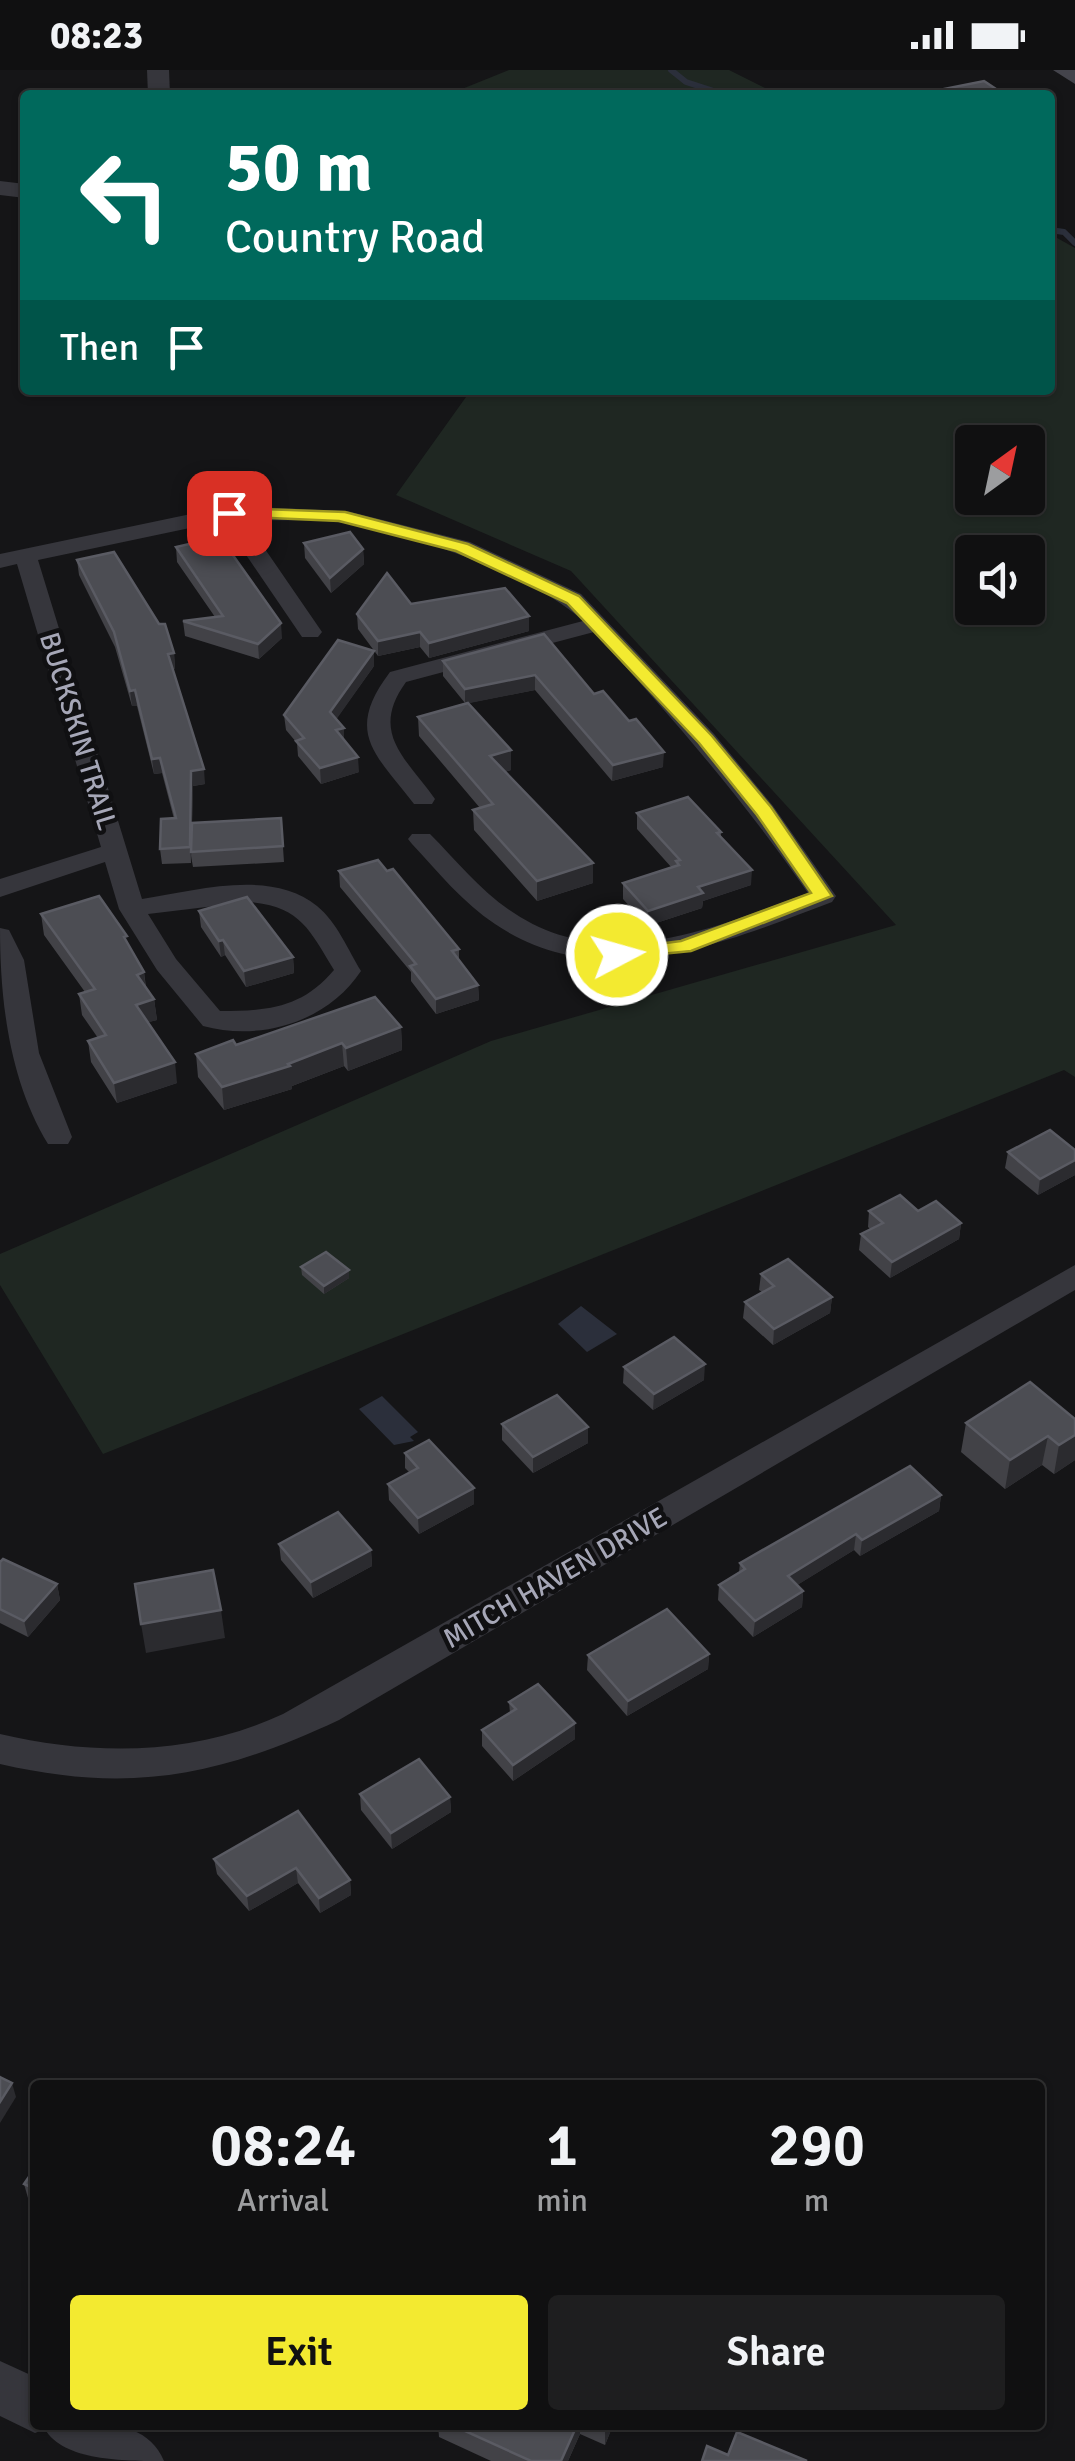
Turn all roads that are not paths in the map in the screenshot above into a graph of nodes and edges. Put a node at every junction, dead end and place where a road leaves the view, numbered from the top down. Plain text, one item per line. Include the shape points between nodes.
1 (1065, 70) edge
2 (1075, 77) edge
3 (229, 513) junction
4 (25, 554) junction
5 (0, 561) edge
6 (599, 624) junction
7 (310, 632) dead end
8 (423, 799) dead end
9 (422, 839) dead end
10 (114, 851) junction
11 (0, 889) edge
12 (132, 909) junction
13 (0, 936) edge
14 (58, 1137) dead end
15 (1075, 1276) edge
16 (0, 1749) edge
17 (0, 2387) edge
18 (30, 2403) edge
19 (79, 2430) edge
20 (128, 2459) edge

1 - 2 main road
3 - 4 street
3 - 6 street via 339,516 462,547 573,599
3 - 7 street
4 - 5 street
4 - 10 street, BUCKSKIN TRAIL
6 - 8 street via 398,676 376,708 376,734
6 - 9 street via 717,754 822,896 684,946 617,955 518,927
10 - 11 street
10 - 12 street, BUCKSKIN TRAIL
12 - 12 street, BUCKSKIN TRAIL via 213,1020 290,1018 333,991 348,971 310,914 286,897 250,894
13 - 14 street via 11,960 25,1053
15 - 16 street, MITCH HAVEN DRIVE via 310,1717 244,1746 150,1766 56,1764
17 - 18 street
19 - 20 street

